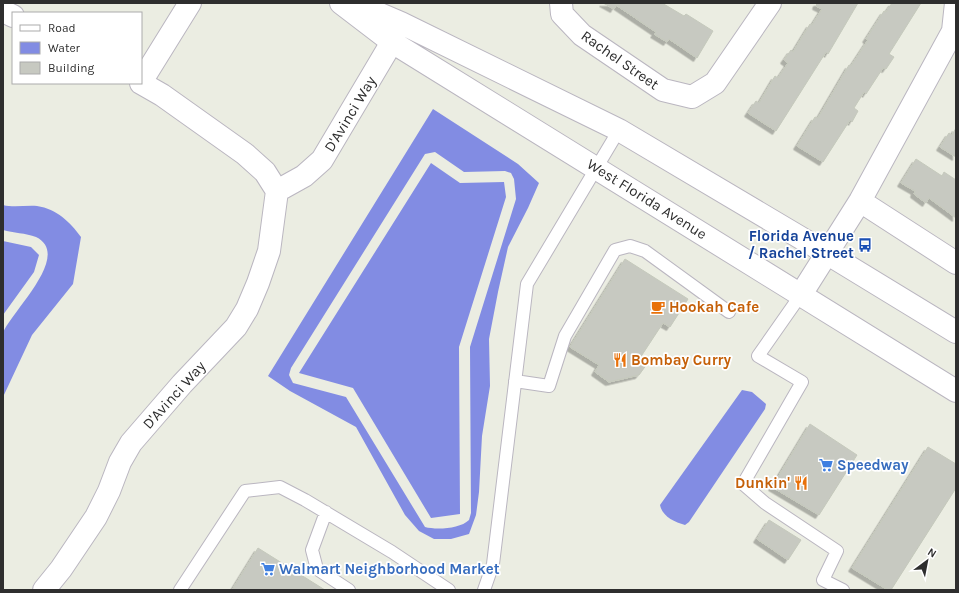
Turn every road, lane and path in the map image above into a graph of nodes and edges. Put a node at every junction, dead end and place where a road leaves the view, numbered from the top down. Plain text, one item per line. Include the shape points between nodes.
1 (190, 3) edge
2 (341, 3) edge
3 (354, 3) edge
4 (561, 3) edge
5 (770, 3) edge
6 (956, 3) edge
7 (3, 11) edge
8 (12, 16) edge
9 (392, 42) junction
10 (142, 80) edge
11 (142, 83) edge
12 (619, 130) junction
13 (597, 167) junction
14 (277, 191) junction
15 (860, 201) junction
16 (828, 254) junction
17 (956, 263) edge
18 (800, 296) junction
19 (728, 312) dead end
20 (956, 332) edge
21 (515, 381) junction
22 (956, 391) edge
23 (326, 512) junction
24 (44, 590) edge
25 (180, 590) edge
26 (349, 590) edge
27 (449, 590) edge
28 (484, 590) edge
29 (843, 590) edge

1 - 10 street
2 - 9 street, West Florida Avenue
3 - 12 street via 408,26
4 - 5 street, Rachel Street via 562,14 582,35 663,90 692,97 715,83
6 - 15 street via 953,31
7 - 8 street
9 - 13 street, West Florida Avenue
9 - 14 street, D'Avinci Way via 322,160 304,176
11 - 14 street via 245,154 265,172
12 - 13 lane
12 - 16 street
13 - 18 street, West Florida Avenue
13 - 21 lane via 527,284
14 - 24 street, D'Avinci Way via 269,251 247,309 236,327 182,384 131,444 120,462 96,517
15 - 16 street
15 - 17 street
16 - 18 street
16 - 20 street
18 - 22 street, West Florida Avenue
18 - 29 lane via 758,356 802,382 743,484 765,503 836,552 823,580
19 - 21 lane via 645,251 630,246 615,250 565,336 549,386
21 - 28 lane via 493,564
23 - 25 lane via 280,487 245,491
23 - 26 lane via 312,550 317,569
23 - 27 lane

